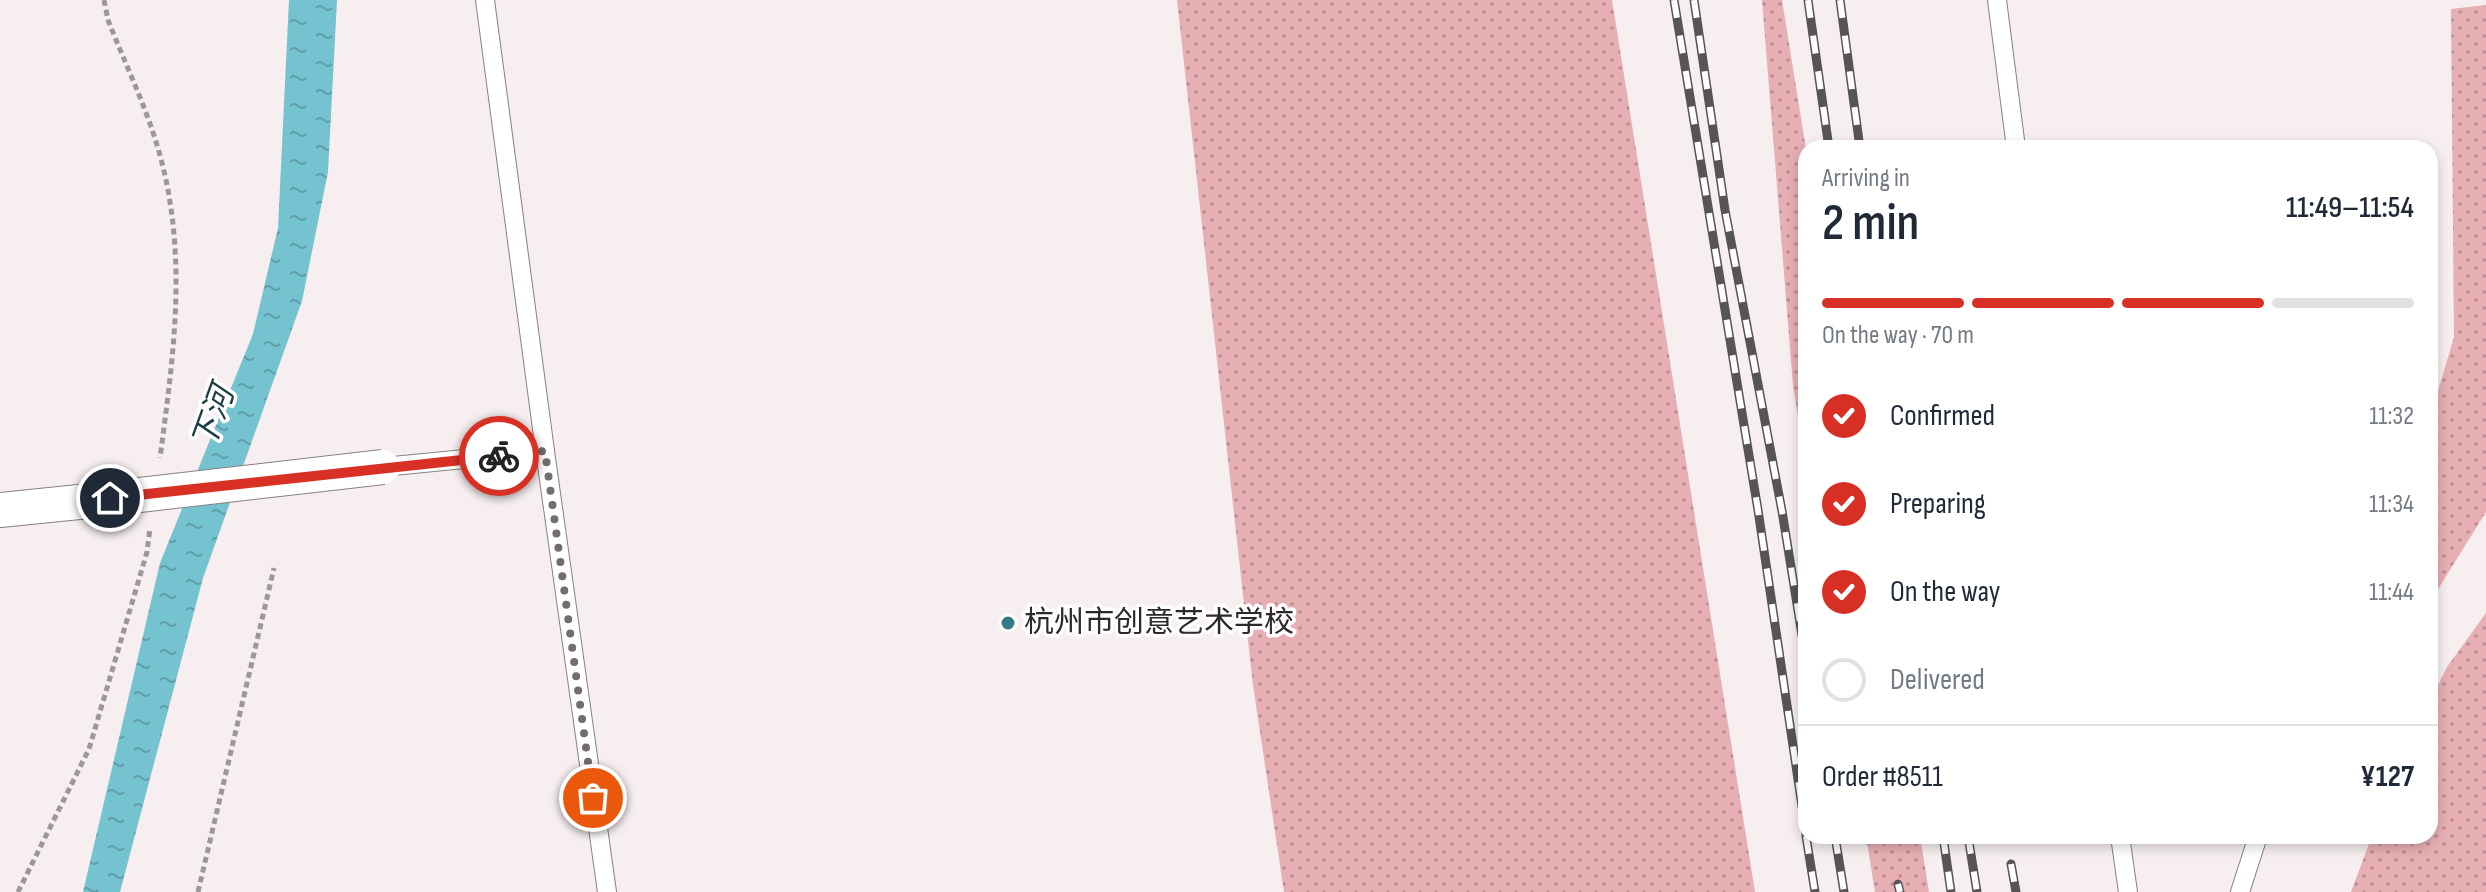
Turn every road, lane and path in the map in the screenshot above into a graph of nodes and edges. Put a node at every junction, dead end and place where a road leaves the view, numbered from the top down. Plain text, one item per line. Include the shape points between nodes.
1 (104, 0) edge
2 (485, 0) edge
3 (1997, 0) edge
4 (2015, 140) edge
5 (545, 451) junction
6 (159, 462) dead end
7 (383, 467) joint
8 (0, 510) edge
9 (151, 522) dead end
10 (274, 568) dead end
11 (2121, 844) edge
12 (2255, 844) edge
13 (18, 892) edge
14 (198, 892) edge
15 (607, 892) edge
16 (2128, 892) edge
17 (2240, 892) edge

1 - 6 path via 157,145 176,239 177,328
2 - 5 lane
3 - 4 lane
5 - 7 lane
5 - 15 lane
7 - 8 street, bridge
9 - 13 path via 147,552 89,749
10 - 14 path
11 - 16 lane
12 - 17 lane

